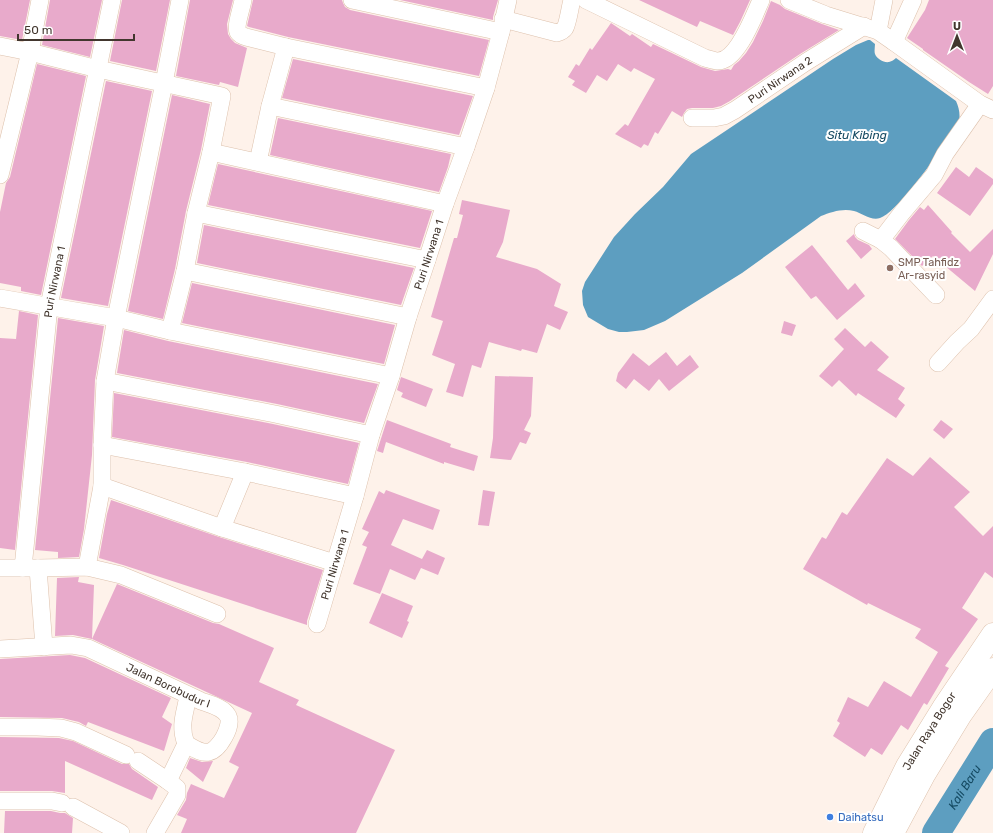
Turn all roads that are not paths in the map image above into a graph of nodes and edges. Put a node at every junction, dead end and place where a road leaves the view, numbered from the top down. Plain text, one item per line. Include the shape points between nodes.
1 (40, 0) edge
2 (112, 0) edge
3 (180, 0) edge
4 (243, 0) edge
5 (352, 0) edge
6 (508, 0) edge
7 (761, 0) edge
8 (789, 0) edge
9 (884, 0) edge
10 (913, 0) edge
11 (579, 1) edge
12 (502, 26) junction
13 (871, 28) junction
14 (894, 42) junction
15 (0, 46) edge
16 (286, 47) junction
17 (30, 52) junction
18 (98, 69) junction
19 (164, 83) junction
20 (486, 88) junction
21 (270, 106) junction
22 (987, 107) edge
23 (692, 118) dead end
24 (466, 147) junction
25 (211, 152) junction
26 (258, 162) junction
27 (0, 175) edge
28 (445, 204) junction
29 (196, 213) junction
30 (863, 231) dead end
31 (882, 240) junction
32 (428, 260) junction
33 (185, 271) junction
34 (936, 296) dead end
35 (0, 298) edge
36 (993, 299) edge
37 (49, 306) junction
38 (408, 317) junction
39 (116, 318) junction
40 (170, 331) junction
41 (938, 363) dead end
42 (391, 376) junction
43 (105, 381) junction
44 (371, 435) junction
45 (102, 445) junction
46 (245, 472) junction
47 (102, 486) junction
48 (355, 496) junction
49 (222, 528) junction
50 (335, 563) junction
51 (87, 567) junction
52 (0, 568) edge
53 (31, 568) junction
54 (217, 614) dead end
55 (317, 624) dead end
56 (993, 634) edge
57 (44, 646) junction
58 (0, 649) edge
59 (993, 669) edge
60 (188, 696) junction
61 (0, 727) edge
62 (186, 744) junction
63 (168, 781) junction
64 (0, 802) edge
65 (121, 833) edge
66 (154, 833) edge
67 (874, 833) edge
68 (893, 833) edge

1 - 17 street
2 - 18 street, Puri Nirwana 1
3 - 19 street
4 - 16 street via 237,26 241,35
5 - 12 street
6 - 12 street
7 - 11 street via 746,34 736,49 730,57 717,62
8 - 13 street via 826,15
9 - 13 street
10 - 14 street
11 - 12 street via 561,32
12 - 20 street, Puri Nirwana 1
13 - 14 street
13 - 23 street, Puri Nirwana 2 via 806,62 724,116
14 - 22 street
15 - 17 street
16 - 20 street
16 - 21 street
17 - 18 street
17 - 27 street
18 - 19 street
18 - 37 street, Puri Nirwana 1
19 - 25 street via 222,96
19 - 39 street
20 - 24 street, Puri Nirwana 1
21 - 24 street
21 - 26 street
22 - 31 street via 945,154 934,175
24 - 28 street, Puri Nirwana 1
25 - 26 street
25 - 29 street
26 - 28 street
28 - 32 street, Puri Nirwana 1
29 - 32 street
29 - 33 street
30 - 31 street
31 - 34 street
32 - 38 street, Puri Nirwana 1
33 - 38 street
33 - 40 street
35 - 37 street
36 - 41 street via 970,329
37 - 39 street
37 - 53 street, Puri Nirwana 1
38 - 42 street, Puri Nirwana 1
39 - 40 street
39 - 43 street
40 - 42 street
42 - 44 street, Puri Nirwana 1
43 - 44 street
43 - 45 street
44 - 48 street, Puri Nirwana 1
45 - 46 street
45 - 47 street
46 - 48 street
46 - 49 street
47 - 49 street
47 - 51 street
48 - 50 street, Puri Nirwana 1
49 - 50 street
50 - 55 street, Puri Nirwana 1
51 - 53 street
51 - 54 street via 121,575
52 - 53 street
53 - 57 street, Puri Nirwana 1
56 - 67 highway, Jalan Raya Bogor via 942,708 907,766
57 - 58 street, Jalan Borobudur I
57 - 60 street, Jalan Borobudur I via 71,645 88,648
59 - 68 highway, Jalan Raya Bogor via 956,722
60 - 62 street via 182,723
60 - 62 street, Jalan Borobudur I via 221,710 229,717 229,724 221,741 208,753
61 - 63 street via 61,728 76,732 132,758
62 - 63 street
63 - 66 street via 177,788 177,795
64 - 65 street via 52,802 68,805

